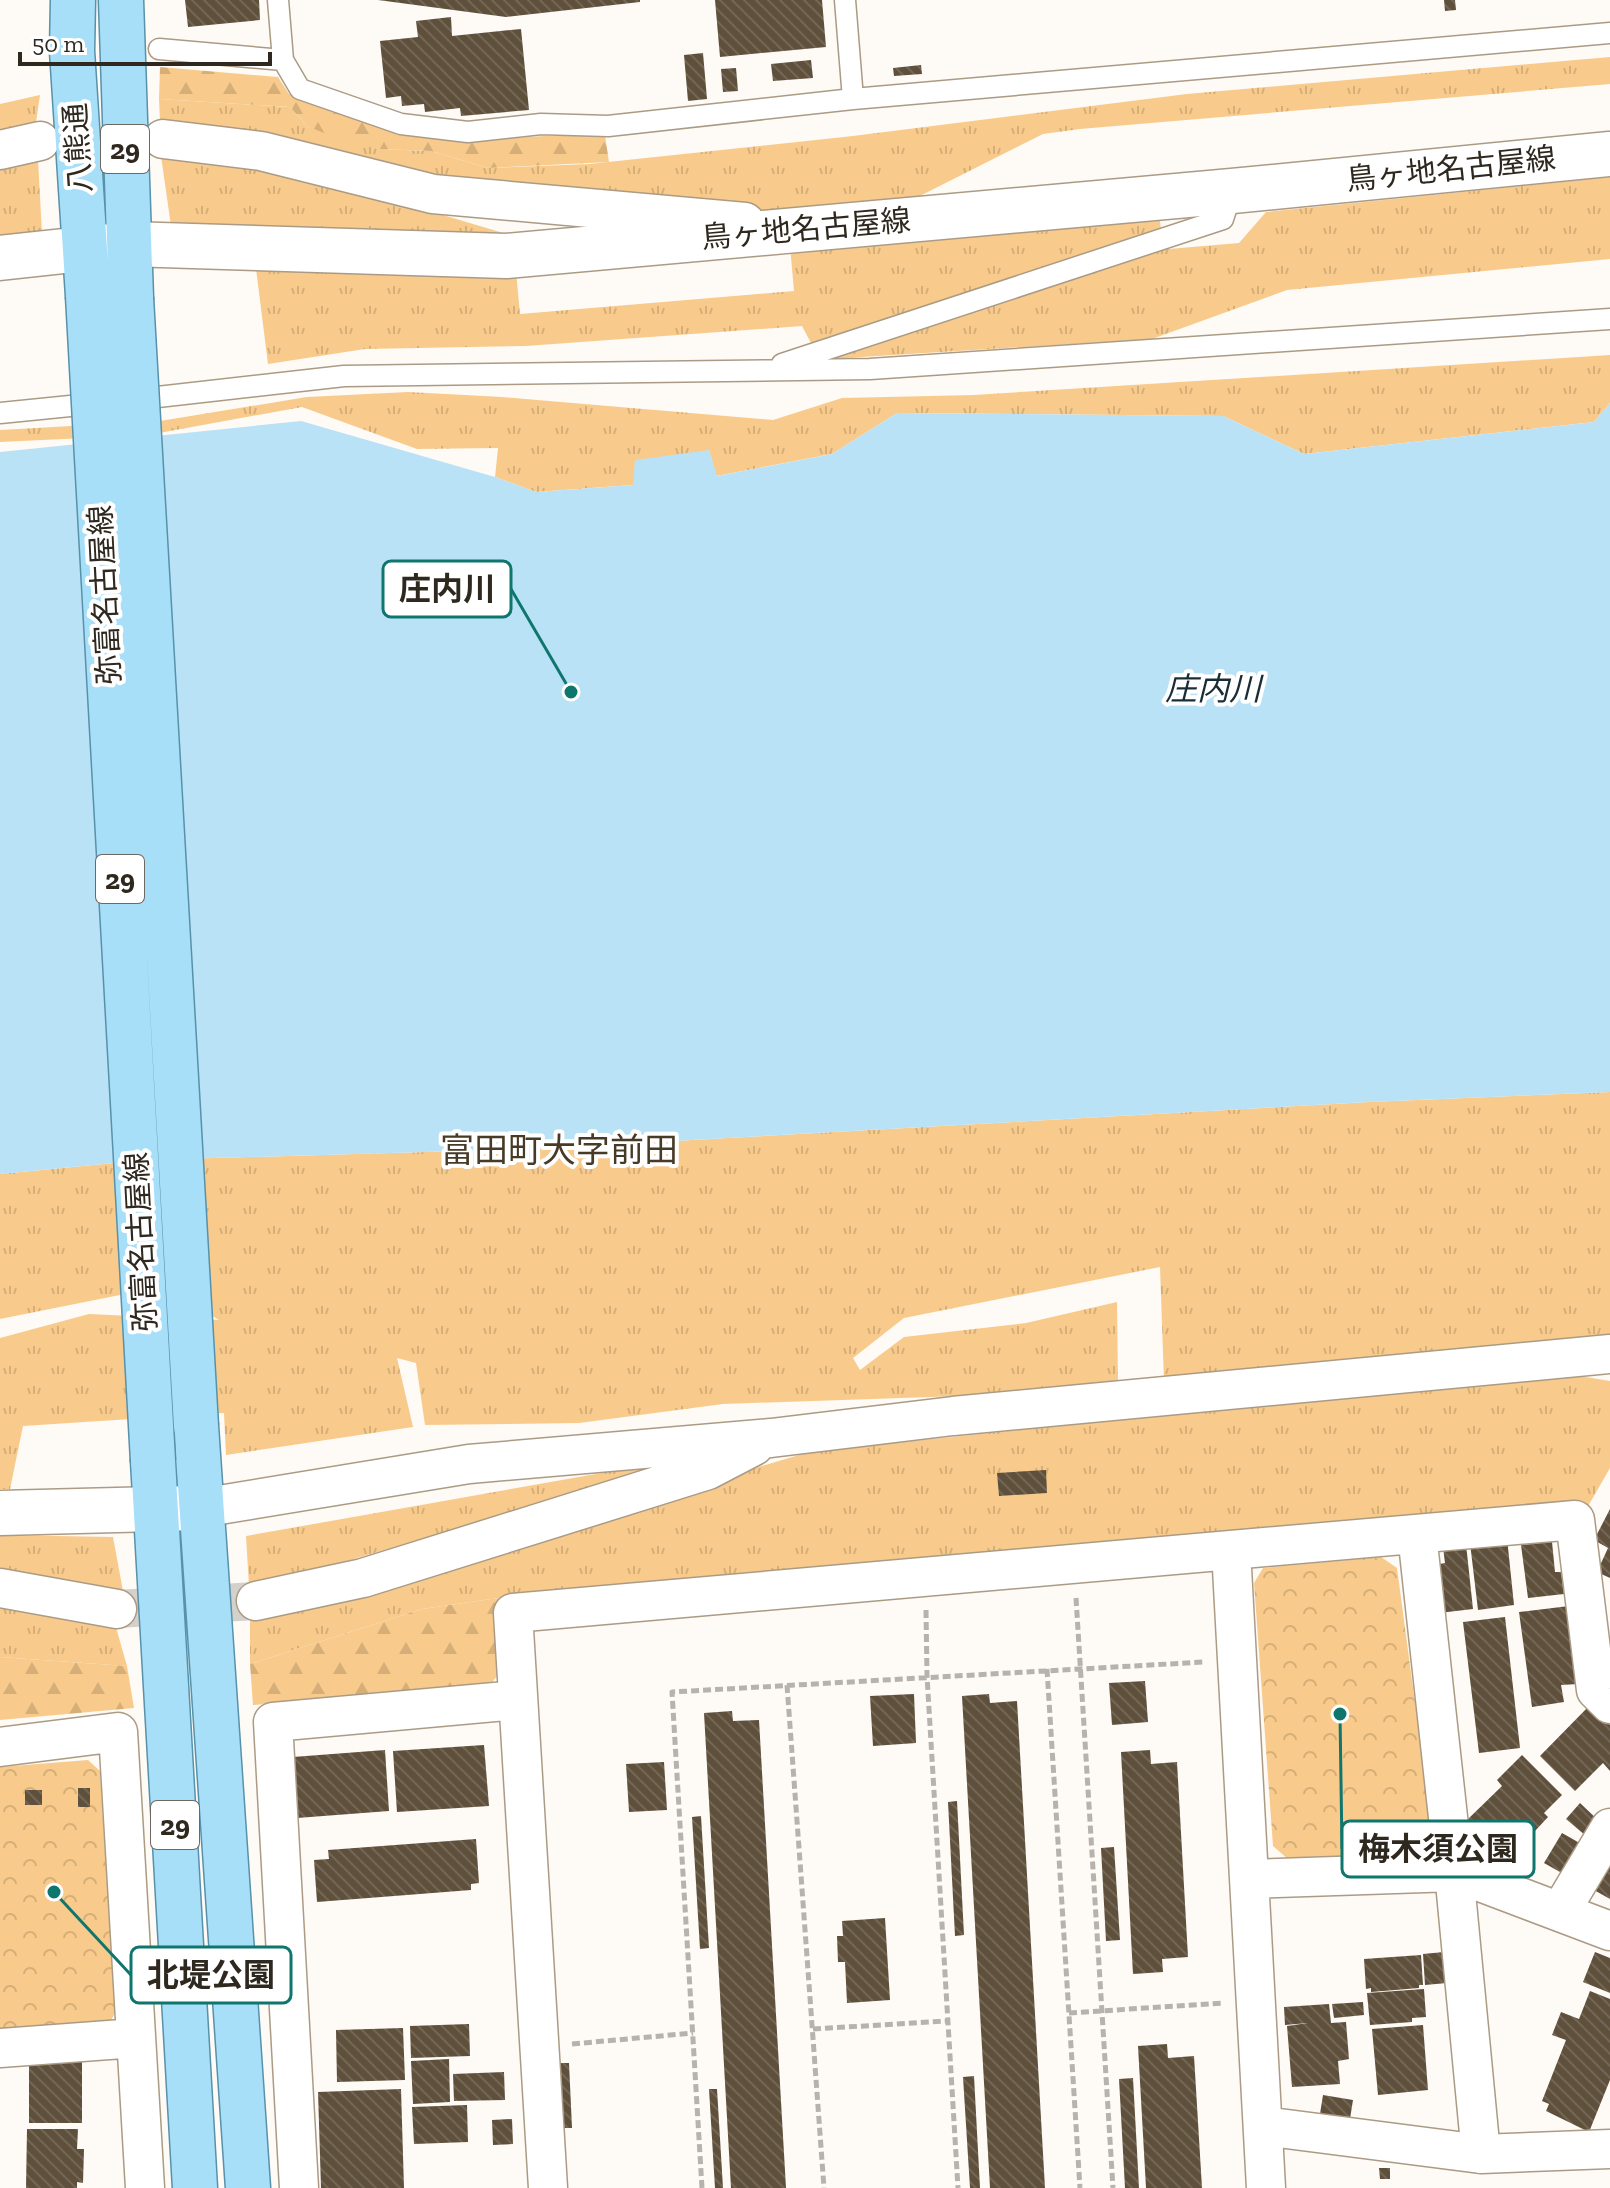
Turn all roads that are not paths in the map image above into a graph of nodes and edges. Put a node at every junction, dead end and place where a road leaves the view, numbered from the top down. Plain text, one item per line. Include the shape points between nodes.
1 (73, 0) edge
2 (121, 0) edge
3 (278, 0) edge
4 (845, 0) edge
5 (1610, 33) edge
6 (159, 49) dead end
7 (283, 60) junction
8 (853, 99) junction
9 (163, 139) dead end
10 (40, 141) dead end
11 (0, 150) edge
12 (1610, 154) edge
13 (1232, 191) junction
14 (819, 228) junction
15 (129, 244) junction
16 (84, 248) junction
17 (0, 258) edge
18 (88, 296) joint
19 (131, 298) joint
20 (1610, 319) edge
21 (760, 372) junction
22 (0, 413) edge
23 (1609, 1355) edge
24 (771, 1438) junction
25 (157, 1508) junction
26 (201, 1508) junction
27 (0, 1513) edge
28 (1417, 1534) junction
29 (1231, 1550) junction
30 (0, 1588) edge
31 (256, 1601) tunnel mouth
32 (117, 1609) tunnel mouth
33 (517, 1700) junction
34 (1610, 1704) edge
35 (0, 1747) edge
36 (1610, 1828) edge
37 (1454, 1872) junction
38 (1249, 1879) junction
39 (1560, 1912) junction
40 (1610, 1931) edge
41 (136, 2038) junction
42 (0, 2048) edge
43 (1263, 2126) junction
44 (1610, 2149) edge
45 (1481, 2154) junction
46 (145, 2188) edge
47 (195, 2188) edge
48 (248, 2188) edge
49 (299, 2188) edge
50 (548, 2188) edge
51 (1266, 2188) edge

1 - 16 main road, 八熊通 / 29
2 - 15 main road, 八熊通 / 29
3 - 7 lane
4 - 8 lane
5 - 8 lane
6 - 7 lane
7 - 8 lane via 300,89 401,124 468,132 541,124 608,126
9 - 14 street via 261,151 433,194
10 - 11 street
12 - 13 main road, 鳥ヶ地名古屋線
13 - 14 main road, 鳥ヶ地名古屋線
13 - 21 lane via 1223,219
14 - 15 main road, 鳥ヶ地名古屋線 via 506,256
15 - 16 main road, 鳥ヶ地名古屋線
15 - 19 main road, 八熊通 / 29
16 - 17 main road, 鳥ヶ地名古屋線
16 - 18 main road, 八熊通 / 29
18 - 25 main road, 弥富名古屋線 / 29, bridge
19 - 26 main road, 弥富名古屋線 / 29, bridge
20 - 21 lane
21 - 22 lane via 344,376
23 - 24 street
24 - 26 street via 469,1464
24 - 31 street via 693,1475 363,1578
25 - 26 main road
25 - 27 main road
25 - 47 main road, 弥富名古屋線 / 29
26 - 48 main road, 29
28 - 29 street
28 - 34 street via 1575,1520 1596,1690
28 - 37 street
29 - 33 street via 513,1613
29 - 38 street
30 - 32 street
33 - 49 street via 273,1722
33 - 50 street
35 - 41 street via 118,1732
36 - 39 street
37 - 38 street
37 - 39 street
37 - 45 street
38 - 43 street
39 - 40 street
41 - 42 street
41 - 46 street
43 - 45 street
43 - 51 street
44 - 45 street

